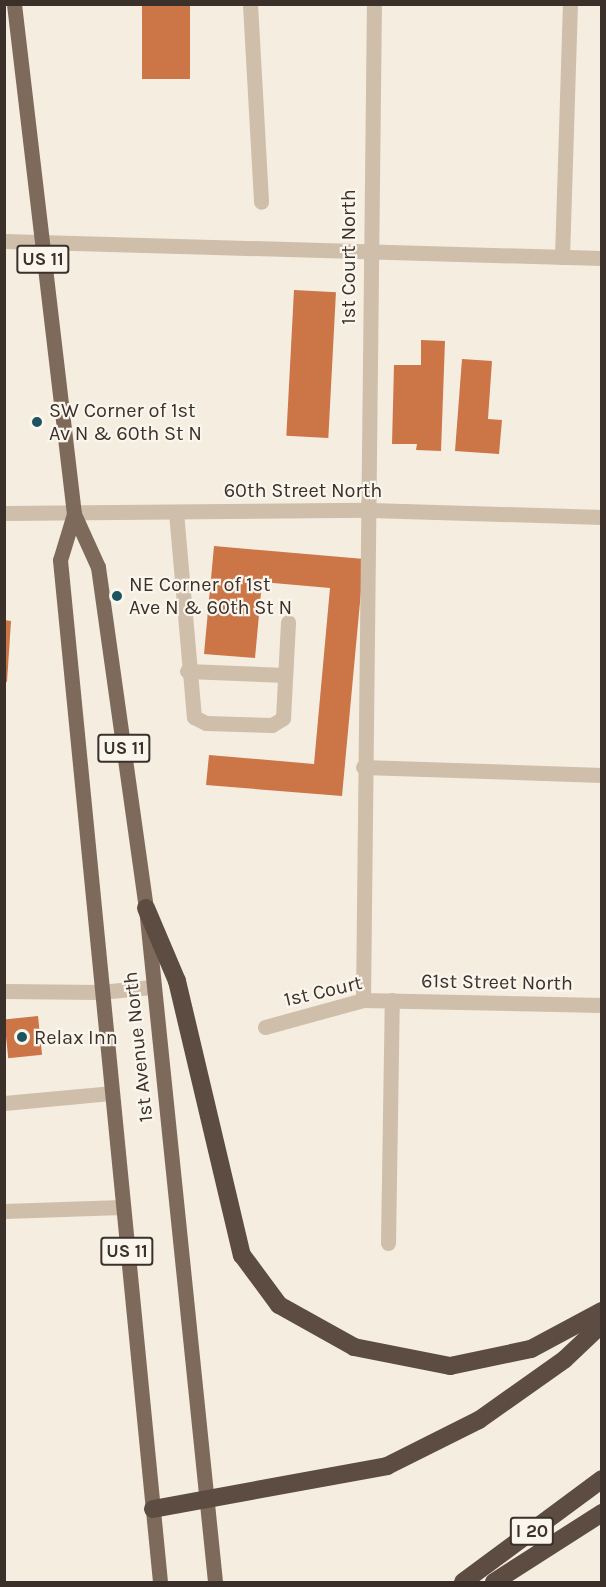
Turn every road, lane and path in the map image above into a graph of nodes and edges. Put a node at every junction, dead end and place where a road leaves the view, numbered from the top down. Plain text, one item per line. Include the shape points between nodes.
1 (14, 4) edge
2 (250, 4) edge
3 (374, 4) edge
4 (570, 4) edge
5 (261, 202) dead end
6 (4, 241) edge
7 (40, 242) junction
8 (368, 251) junction
9 (562, 256) junction
10 (602, 258) edge
11 (370, 510) junction
12 (176, 512) junction
13 (4, 513) edge
14 (74, 514) junction
15 (602, 517) edge
16 (288, 622) dead end
17 (187, 671) junction
18 (285, 675) junction
19 (363, 767) junction
20 (602, 775) edge
21 (146, 908) junction
22 (152, 987) junction
23 (4, 991) edge
24 (100, 992) junction
25 (363, 1000) junction
26 (392, 1000) junction
27 (602, 1005) edge
28 (265, 1027) dead end
29 (111, 1093) junction
30 (4, 1103) edge
31 (122, 1207) junction
32 (4, 1211) edge
33 (388, 1243) dead end
34 (602, 1311) edge
35 (602, 1324) edge
36 (602, 1479) edge
37 (206, 1500) junction
38 (153, 1509) junction
39 (602, 1513) edge
40 (160, 1582) edge
41 (215, 1582) edge
42 (463, 1582) edge
43 (494, 1582) edge

1 - 7 main road, 1st Avenue North / US 11
2 - 5 street
3 - 8 street, 1st Court North
4 - 9 street
6 - 7 street
7 - 8 street
7 - 14 main road, 1st Avenue North / US 11
8 - 9 street
8 - 11 street, 1st Court North
9 - 10 street
11 - 12 street, 60th Street North
11 - 15 street, 60th Street North
11 - 19 street, 1st Court North
12 - 14 street, 60th Street North
12 - 17 street
13 - 14 street, 60th Street North
14 - 21 main road, 1st Avenue North / US 11 via 98,567
14 - 24 main road, 1st Avenue North / US 11 via 60,560
16 - 18 street
17 - 18 street
17 - 18 street via 194,717 206,723 272,724 283,718
19 - 20 street
19 - 25 street, 1st Court North
21 - 22 main road, 1st Avenue North / US 11
21 - 34 highway via 177,981 242,1256 279,1305 354,1347 450,1366 531,1349
22 - 24 street
22 - 37 main road, 1st Avenue North / US 11
23 - 24 street
24 - 29 main road, 1st Avenue North / US 11
25 - 26 street, 1st Court
25 - 28 street, 1st Court
26 - 27 street, 61st Street North
26 - 33 street
29 - 30 street
29 - 31 main road, 1st Avenue North / US 11
31 - 32 street
31 - 38 main road, 1st Avenue North / US 11
35 - 37 highway via 565,1359 479,1420 387,1466
36 - 42 highway, I 20
37 - 38 highway
37 - 41 main road, 1st Avenue North / US 11
38 - 40 main road, 1st Avenue North / US 11
39 - 43 highway

